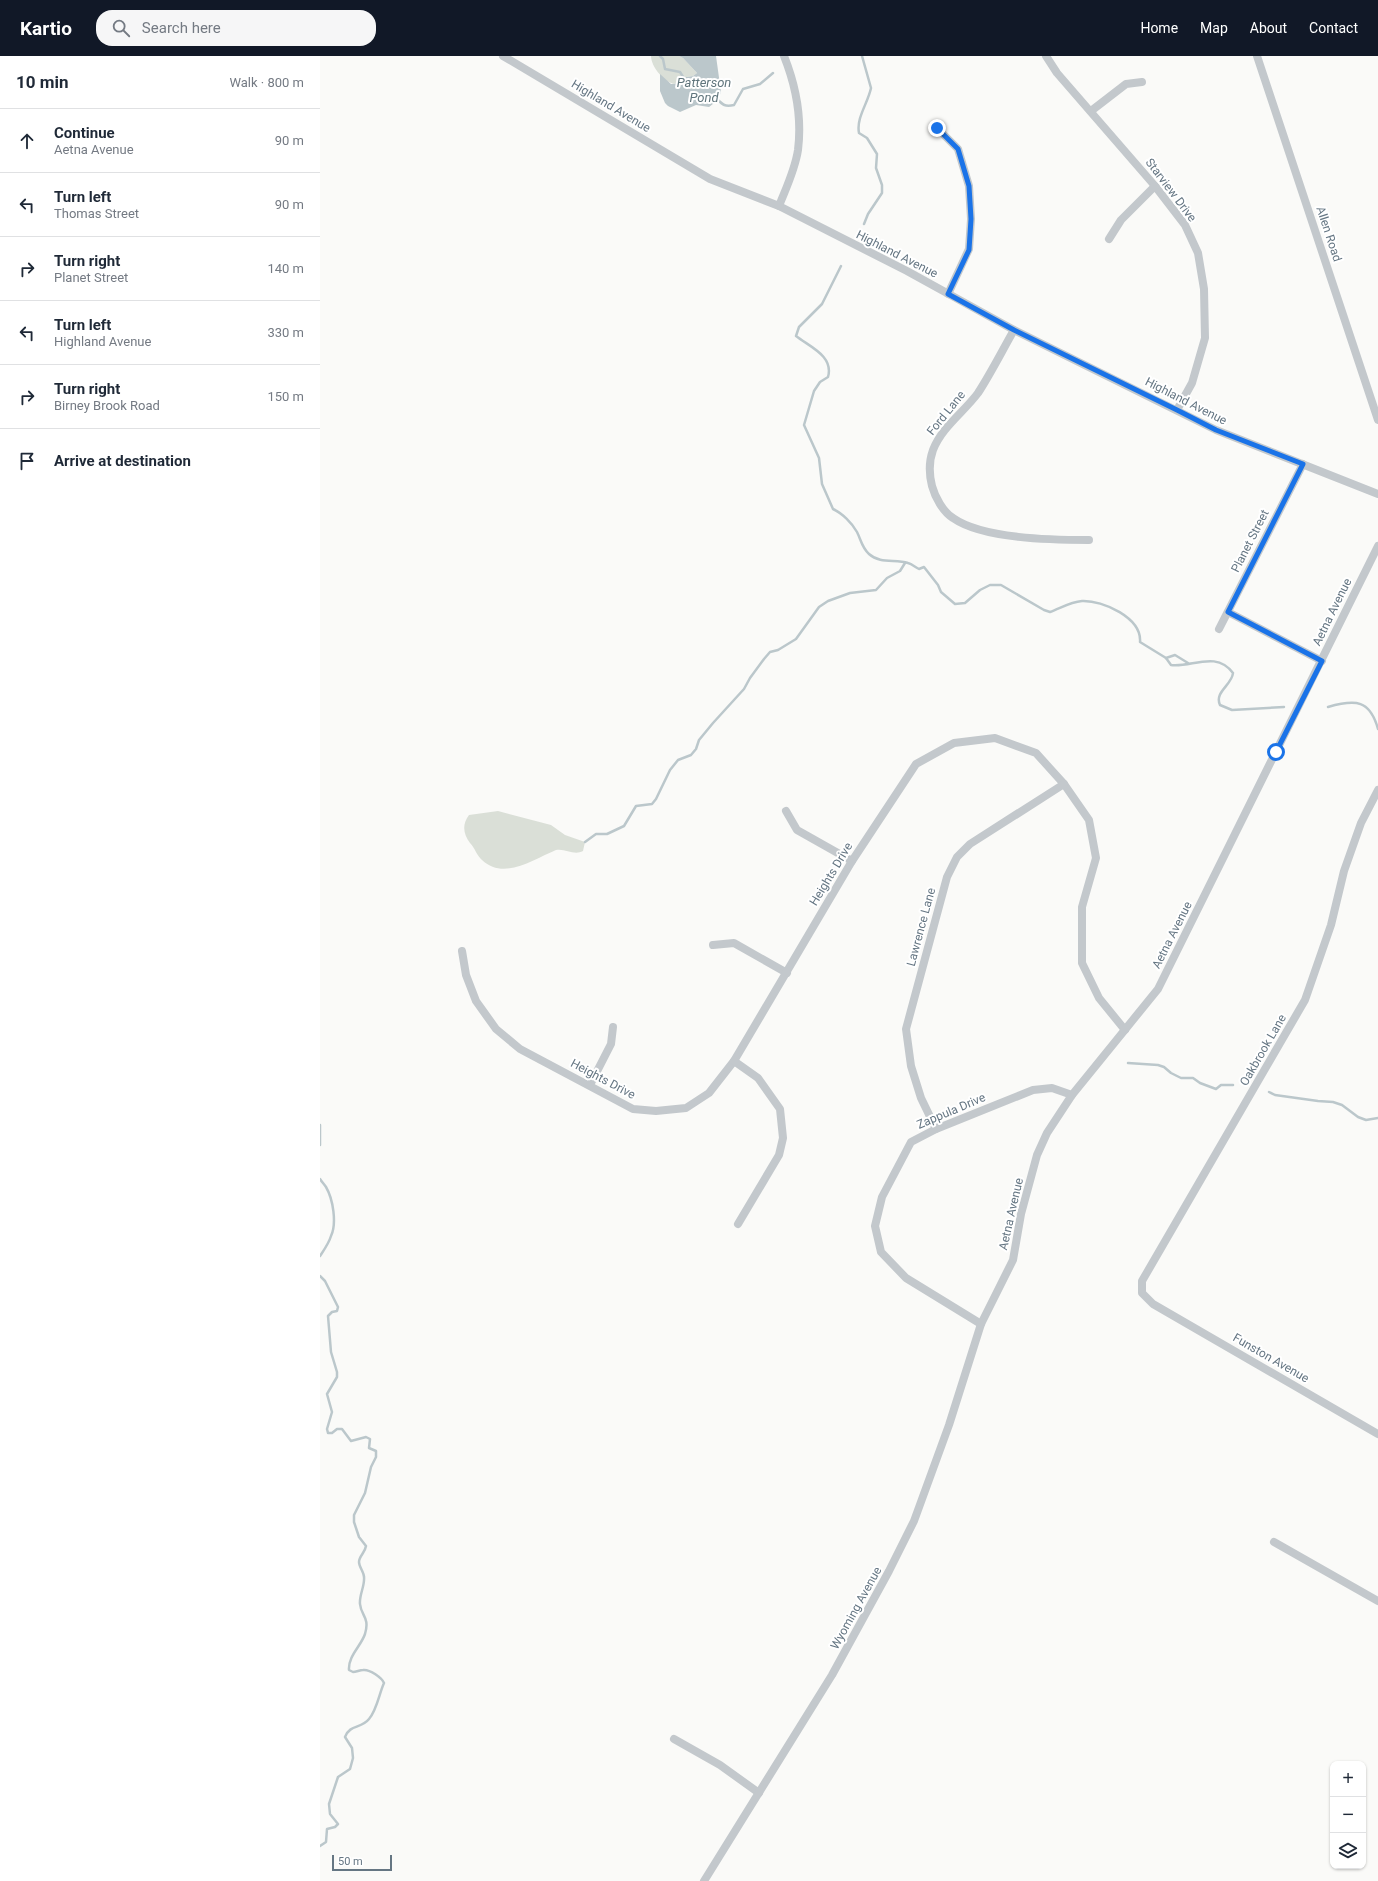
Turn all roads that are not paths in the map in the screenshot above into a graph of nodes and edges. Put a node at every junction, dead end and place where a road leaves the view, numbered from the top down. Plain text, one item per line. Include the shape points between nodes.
1 (503, 56) edge
2 (784, 56) edge
3 (1046, 56) edge
4 (1257, 56) edge
5 (1142, 82) dead end
6 (1091, 112) junction
7 (937, 128) dead end
8 (1155, 186) junction
9 (778, 206) junction
10 (1109, 239) dead end
11 (948, 294) junction
12 (1014, 330) junction
13 (1177, 410) junction
14 (1378, 420) edge
15 (1303, 464) junction
16 (1378, 494) edge
17 (1089, 540) dead end
18 (1378, 546) edge
19 (1228, 612) junction
20 (1219, 629) dead end
21 (1322, 661) junction
22 (1064, 784) junction
23 (1378, 790) edge
24 (786, 811) dead end
25 (852, 861) junction
26 (713, 945) dead end
27 (462, 951) dead end
28 (787, 973) junction
29 (613, 1027) dead end
30 (1125, 1030) junction
31 (734, 1061) junction
32 (590, 1085) junction
33 (1072, 1094) junction
34 (936, 1129) junction
35 (738, 1224) dead end
36 (1153, 1304) joint
37 (981, 1324) junction
38 (1378, 1434) edge
39 (1274, 1542) dead end
40 (1378, 1601) edge
41 (674, 1739) dead end
42 (759, 1793) junction
43 (704, 1881) edge

1 - 9 street, Highland Avenue via 710,179
2 - 9 street via 798,102 799,128 798,151
3 - 6 street, Starview Drive via 1057,73
4 - 14 street, Allen Road
5 - 6 street via 1126,84
6 - 8 street, Starview Drive
7 - 11 street via 958,149 969,186 969,250
8 - 10 street via 1121,220
8 - 13 street, Starview Drive via 1185,226 1198,253 1204,288 1205,338 1192,383
9 - 11 street, Highland Avenue
11 - 12 street, Highland Avenue
12 - 13 street, Highland Avenue
12 - 17 street, Ford Lane via 978,393 950,424 933,450 930,464 933,491 952,518 976,530 1049,540
13 - 15 street, Highland Avenue via 1216,430
15 - 16 street, Highland Avenue
15 - 19 street, Planet Street
18 - 21 street, Aetna Avenue
19 - 20 street, Planet Street
19 - 21 street
21 - 30 street, Aetna Avenue via 1158,989
22 - 25 street, Heights Drive via 1036,753 995,738 954,743 916,764
22 - 30 street, Heights Drive via 1089,820 1096,858 1082,907 1082,963 1099,998
22 - 34 street, Lawrence Lane via 970,844 957,857 947,877 906,1029 911,1066 920,1098
23 - 36 street, Oakbrook Lane via 1361,823 1344,871 1331,925 1305,1000 1142,1281 1142,1293
24 - 25 street via 797,830
25 - 28 street, Heights Drive
26 - 28 street via 734,944
27 - 32 street, Heights Drive via 466,975 476,1001 496,1029 520,1049
28 - 31 street, Heights Drive
29 - 32 street via 611,1044
30 - 33 street, Aetna Avenue
31 - 32 street, Heights Drive via 709,1093 686,1108 656,1111 633,1109
31 - 35 street via 758,1078 780,1109 783,1138 779,1156
33 - 34 street, Zappula Drive via 1052,1088 1033,1090
33 - 37 street, Aetna Avenue via 1037,1155 1021,1214 1013,1260
34 - 37 street, Zappula Drive via 911,1142 882,1197 875,1226 881,1252 906,1278
36 - 38 street, Funston Avenue
37 - 42 street, Wyoming Avenue via 949,1425 914,1521 832,1675
39 - 40 street
41 - 42 street via 720,1765
42 - 43 street, Wyoming Avenue

